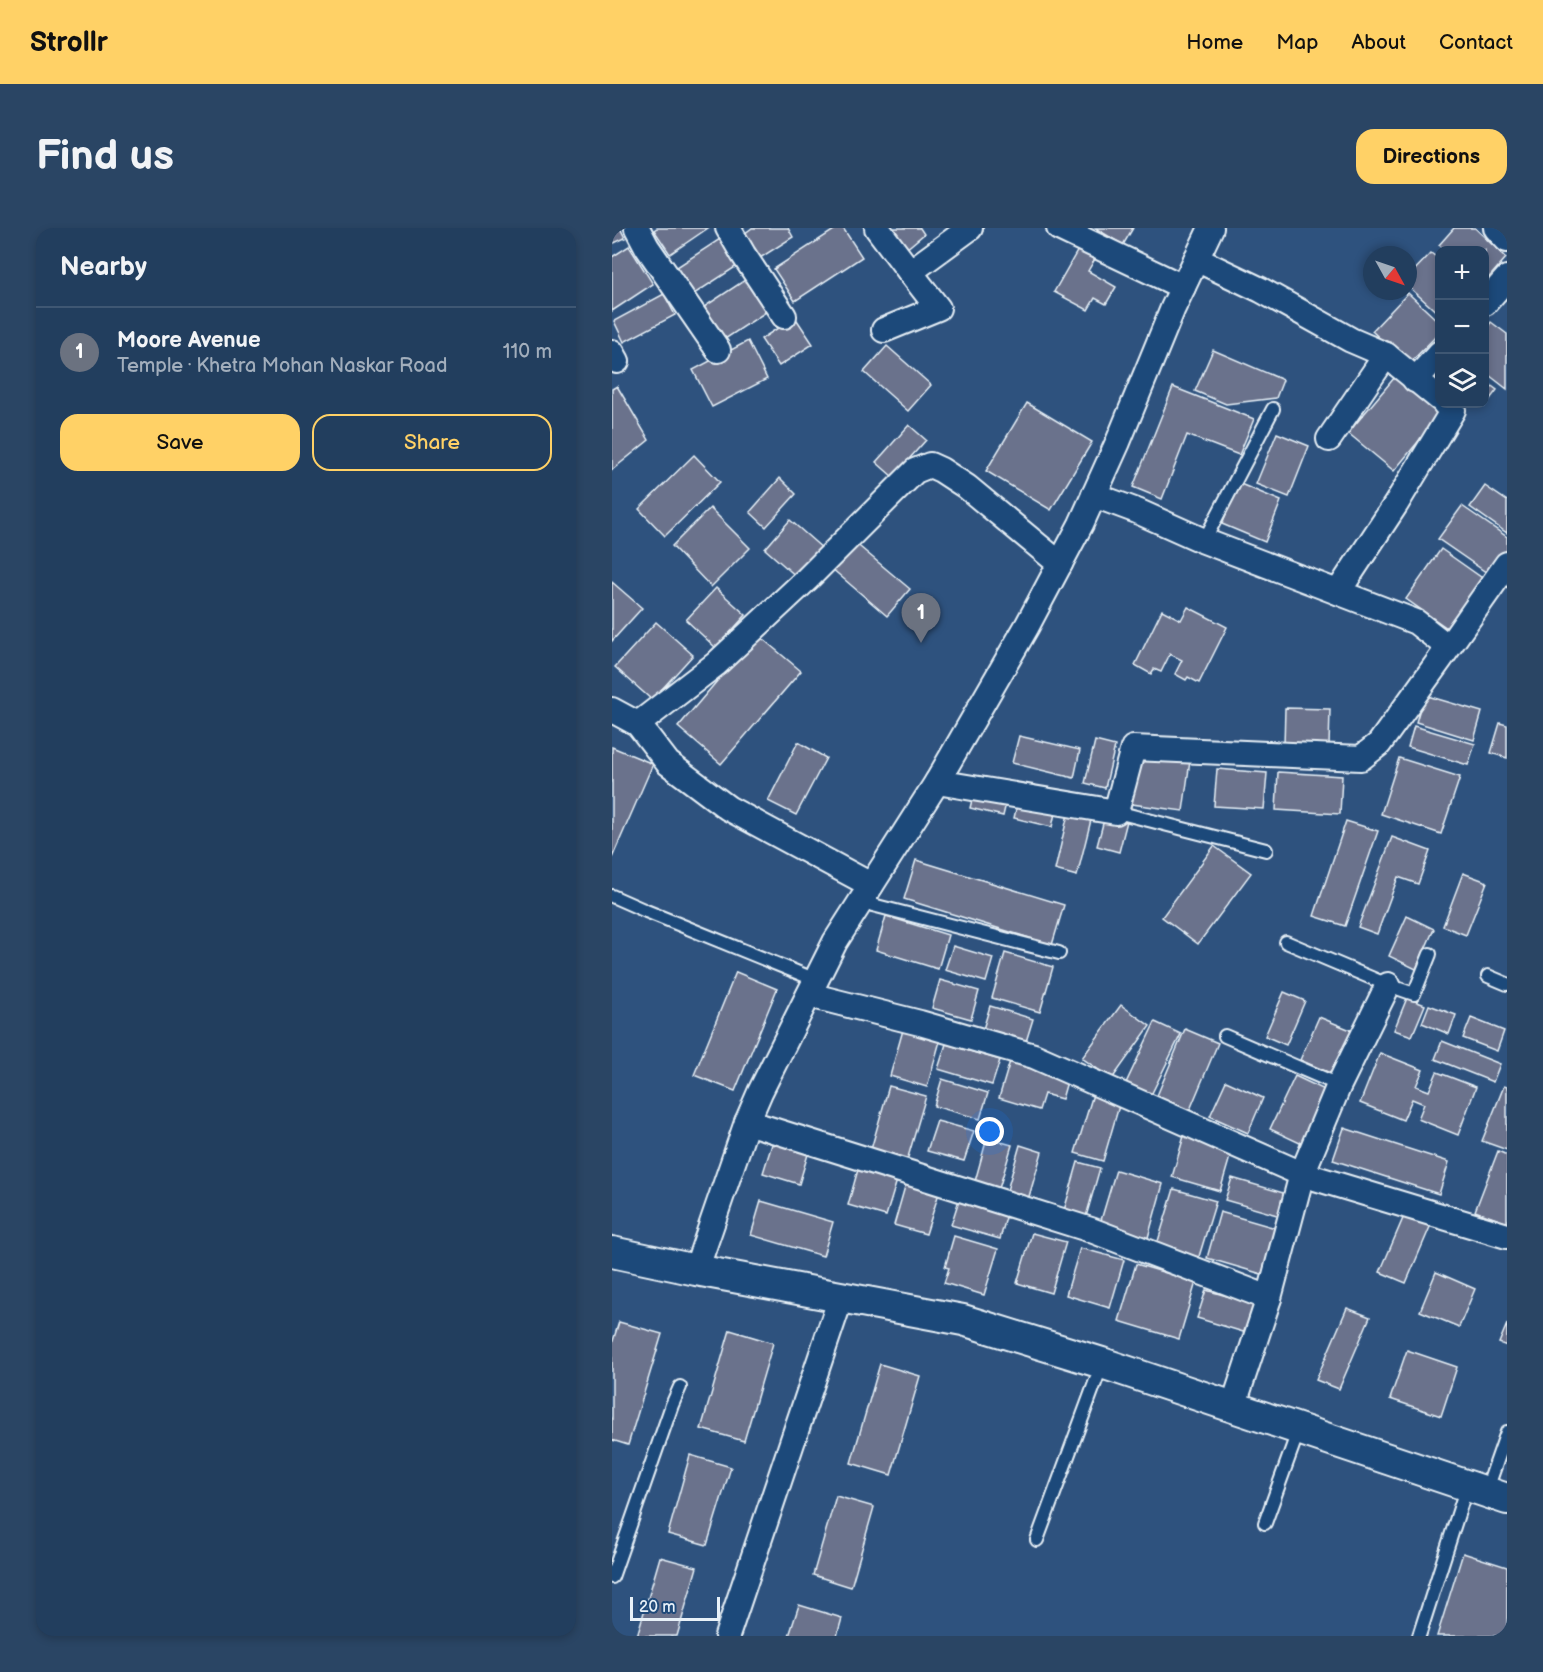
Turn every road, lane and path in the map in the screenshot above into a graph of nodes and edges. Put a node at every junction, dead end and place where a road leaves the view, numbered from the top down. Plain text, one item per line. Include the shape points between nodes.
1 (637, 228) edge
2 (728, 228) edge
3 (877, 228) edge
4 (967, 228) edge
5 (1059, 228) edge
6 (1211, 228) edge
7 (1496, 228) edge
8 (1507, 240) edge
9 (1196, 259) junction
10 (910, 272) junction
11 (1507, 278) edge
12 (1183, 287) junction
13 (1488, 300) edge
14 (784, 316) dead end
15 (884, 330) dead end
16 (718, 350) dead end
17 (1439, 354) edge
18 (1386, 356) junction
19 (1415, 380) junction
20 (1435, 395) edge
21 (1273, 408) dead end
22 (1450, 408) edge
23 (1329, 439) dead end
24 (1095, 495) junction
25 (1204, 541) junction
26 (1060, 564) junction
27 (1507, 564) edge
28 (1338, 592) junction
29 (1448, 647) junction
30 (612, 710) edge
31 (638, 724) junction
32 (937, 782) junction
33 (1109, 810) junction
34 (1266, 850) dead end
35 (866, 893) junction
36 (612, 896) edge
37 (1286, 942) dead end
38 (1059, 953) dead end
39 (1430, 954) dead end
40 (1488, 976) dead end
41 (1507, 984) edge
42 (1388, 985) junction
43 (813, 987) junction
44 (1225, 1036) dead end
45 (1339, 1085) junction
46 (747, 1122) junction
47 (1302, 1174) junction
48 (1507, 1236) edge
49 (612, 1252) edge
50 (696, 1270) junction
51 (841, 1297) junction
52 (1269, 1298) junction
53 (1102, 1363) junction
54 (680, 1387) dead end
55 (1233, 1407) junction
56 (1299, 1429) junction
57 (1507, 1432) edge
58 (1487, 1492) edge
59 (1265, 1522) dead end
60 (1037, 1540) dead end
61 (612, 1577) edge
62 (727, 1636) edge
63 (1419, 1636) edge

1 - 16 street
2 - 14 street
3 - 10 street
4 - 10 street
5 - 12 street
6 - 9 street
7 - 8 street
9 - 12 street
9 - 18 street
10 - 15 street via 938,308
11 - 13 street
12 - 24 street
17 - 19 street
18 - 19 street
18 - 23 street
19 - 20 street
21 - 25 lane
22 - 28 street via 1453,410 1396,504
24 - 25 street
24 - 26 street
25 - 28 street
26 - 31 street via 967,487 930,465 915,471 716,664
26 - 32 street
27 - 29 street
28 - 29 street via 1416,622
29 - 33 street via 1379,744 1361,758 1133,748 1116,812
30 - 31 street
31 - 35 street via 668,763 728,808
32 - 33 street
32 - 35 street
33 - 34 lane
35 - 38 lane
35 - 43 street
36 - 43 lane
37 - 42 lane
39 - 42 lane via 1414,994
40 - 41 lane
42 - 45 street
43 - 46 street
43 - 47 street via 1034,1056
44 - 45 lane
45 - 47 street
46 - 50 street
46 - 52 street via 1091,1230
47 - 48 street
47 - 52 street
49 - 50 street
50 - 51 street
51 - 53 street via 963,1320
51 - 62 street
52 - 55 street
53 - 55 street
53 - 60 lane
54 - 61 lane
55 - 56 street
56 - 58 street
56 - 59 lane
57 - 58 lane
58 - 63 lane

